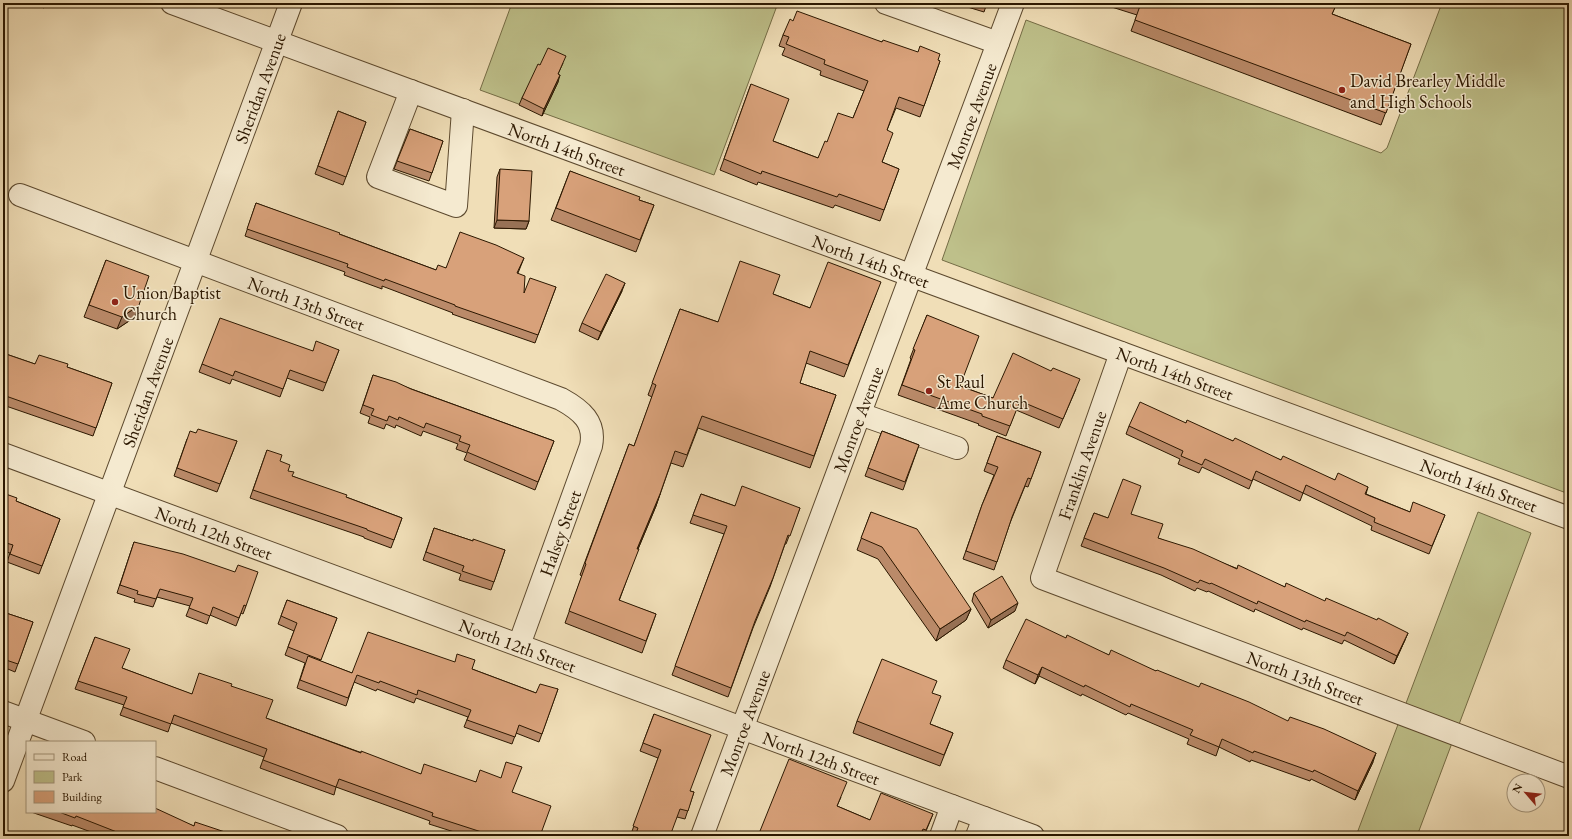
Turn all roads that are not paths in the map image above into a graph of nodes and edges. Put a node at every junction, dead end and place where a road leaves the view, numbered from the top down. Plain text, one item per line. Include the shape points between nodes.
1 (172, 3) edge
2 (291, 3) edge
3 (886, 3) edge
4 (1013, 3) edge
5 (277, 42) junction
6 (998, 43) junction
7 (411, 91) junction
8 (463, 110) junction
9 (20, 195) dead end
10 (195, 262) junction
11 (911, 276) junction
12 (1121, 353) junction
13 (860, 414) junction
14 (587, 419) joint
15 (957, 448) dead end
16 (3, 454) edge
17 (110, 493) junction
18 (1569, 518) edge
19 (1042, 578) joint
20 (519, 645) junction
21 (3, 712) edge
22 (26, 720) junction
23 (742, 728) junction
24 (81, 741) edge
25 (156, 768) edge
26 (1569, 777) edge
27 (3, 781) edge
28 (952, 806) junction
29 (981, 827) edge
30 (337, 836) edge
31 (702, 836) edge
32 (941, 836) edge
33 (1033, 836) edge

1 - 5 street, North 14th Street
2 - 5 street, Sheridan Avenue
3 - 6 street
4 - 6 street, Monroe Avenue
5 - 7 street, North 14th Street
5 - 10 street, Sheridan Avenue
6 - 11 street, Monroe Avenue
7 - 8 street, North 14th Street
7 - 8 street via 378,177 456,206
8 - 11 street, North 14th Street
9 - 10 street, North 13th Street
10 - 14 street, North 13th Street via 562,399
10 - 17 street, Sheridan Avenue
11 - 12 street, North 14th Street
11 - 13 street, Monroe Avenue
12 - 18 street, North 14th Street
12 - 19 street, Franklin Avenue
13 - 15 street
13 - 23 street, Monroe Avenue
14 - 20 street, Halsey Street via 593,438 591,446
16 - 17 street, North 12th Street
17 - 20 street, North 12th Street
17 - 22 street, Sheridan Avenue
19 - 26 street, North 13th Street
20 - 23 street, North 12th Street
21 - 22 street
22 - 24 street
22 - 27 street, Sheridan Avenue
23 - 28 street, North 12th Street
23 - 31 street, Monroe Avenue
25 - 30 street
28 - 29 street, North 12th Street
28 - 32 street
29 - 33 street, North 12th Street

